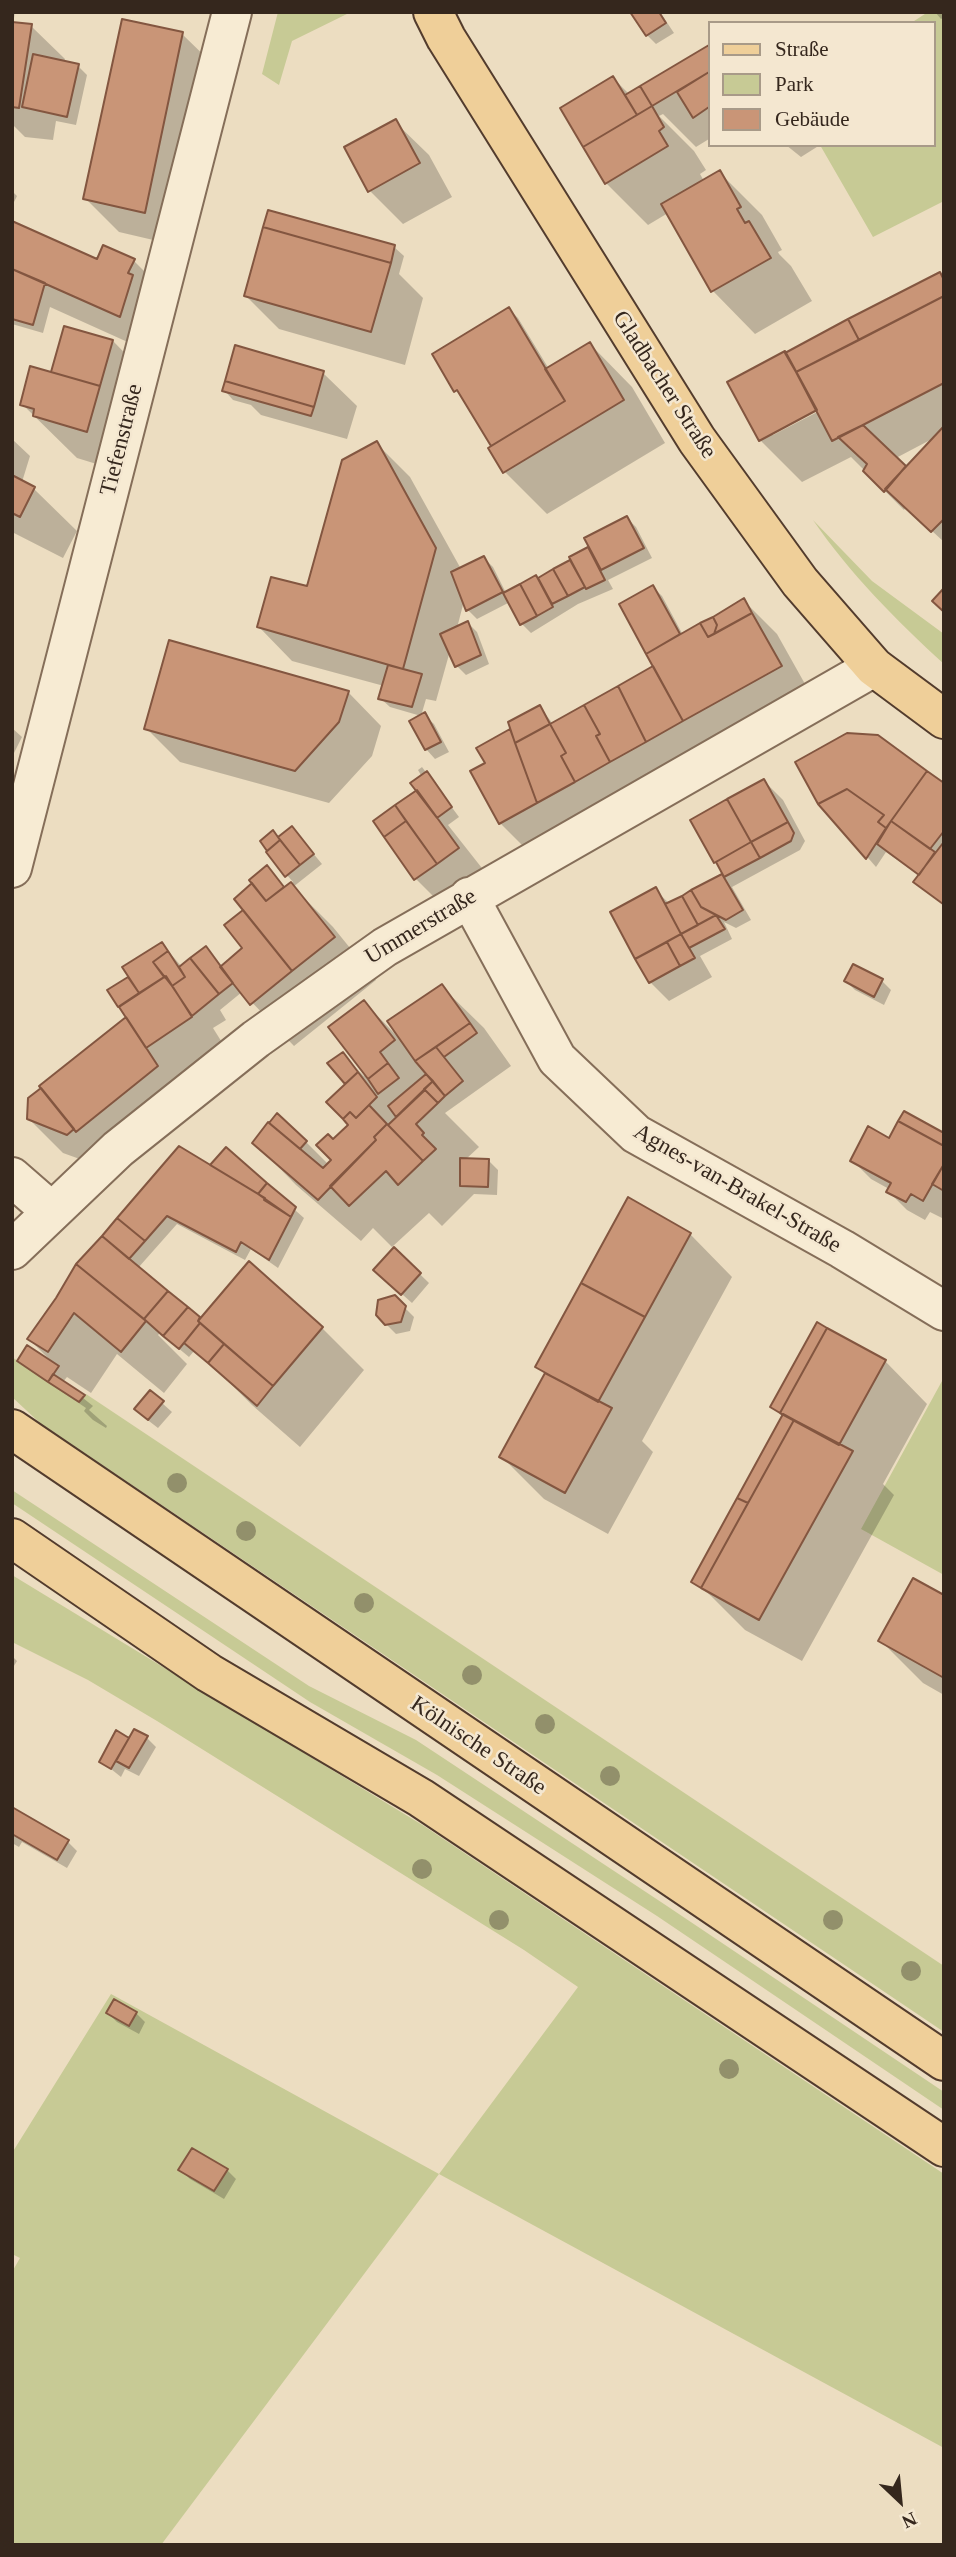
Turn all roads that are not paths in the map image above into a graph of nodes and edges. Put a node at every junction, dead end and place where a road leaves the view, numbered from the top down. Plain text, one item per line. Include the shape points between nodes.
1 (232, 12) edge
2 (433, 12) edge
3 (874, 667) junction
4 (944, 719) edge
5 (12, 868) edge
6 (469, 897) junction
7 (12, 1177) edge
8 (51, 1211) junction
9 (12, 1250) edge
10 (944, 1311) edge
11 (12, 1429) edge
12 (12, 1538) edge
13 (944, 2061) edge
14 (944, 2147) edge

1 - 5 street, Tiefenstraße
2 - 3 main road, Gladbacher Straße via 697,440 800,582
3 - 4 main road, Gladbacher Straße
3 - 6 street, Ummerstraße
6 - 8 street, Ummerstraße via 385,947 256,1039 118,1149
6 - 10 street, Agnes-van-Brakel-Straße via 557,1059 636,1134
7 - 8 street
8 - 9 street, Ummerstraße
11 - 13 main road, Kölnische Straße
12 - 14 main road via 209,1673 421,1798

